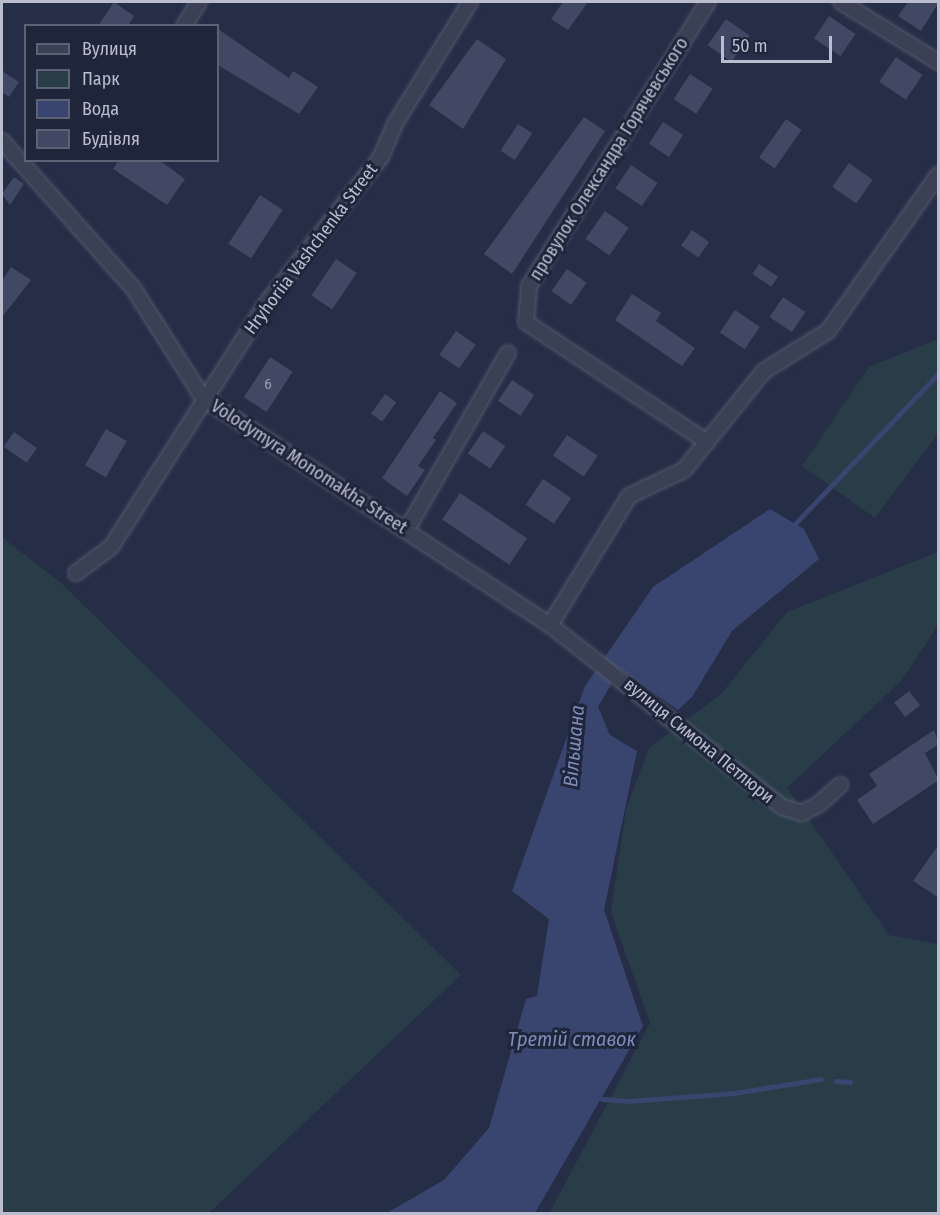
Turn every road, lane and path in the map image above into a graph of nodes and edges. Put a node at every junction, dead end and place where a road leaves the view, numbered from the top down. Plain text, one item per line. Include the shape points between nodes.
1 (199, 2) edge
2 (470, 2) edge
3 (708, 2) edge
4 (841, 2) edge
5 (185, 24) edge
6 (939, 62) edge
7 (2, 141) edge
8 (939, 175) edge
9 (508, 353) dead end
10 (203, 398) junction
11 (707, 442) junction
12 (406, 531) junction
13 (76, 573) dead end
14 (550, 625) junction
15 (618, 676) joint
16 (840, 785) dead end

1 - 5 street
2 - 10 street, Hryhoriia Vashchenka Street via 396,122 381,157 268,301
3 - 11 street, провулок Олександра Горячевського via 529,286 526,322
4 - 6 street
7 - 10 street, Volodymyra Monomakha Street via 133,288
8 - 11 street via 828,331 764,371
9 - 12 street
10 - 12 street, Volodymyra Monomakha Street
10 - 13 street, Hryhoriia Vashchenka Street via 111,547
11 - 14 street via 684,470 628,496
12 - 14 street, Volodymyra Monomakha Street
14 - 15 street, Volodymyra Monomakha Street
15 - 16 street, вулиця Симона Петлюри via 782,807 802,813 818,805

